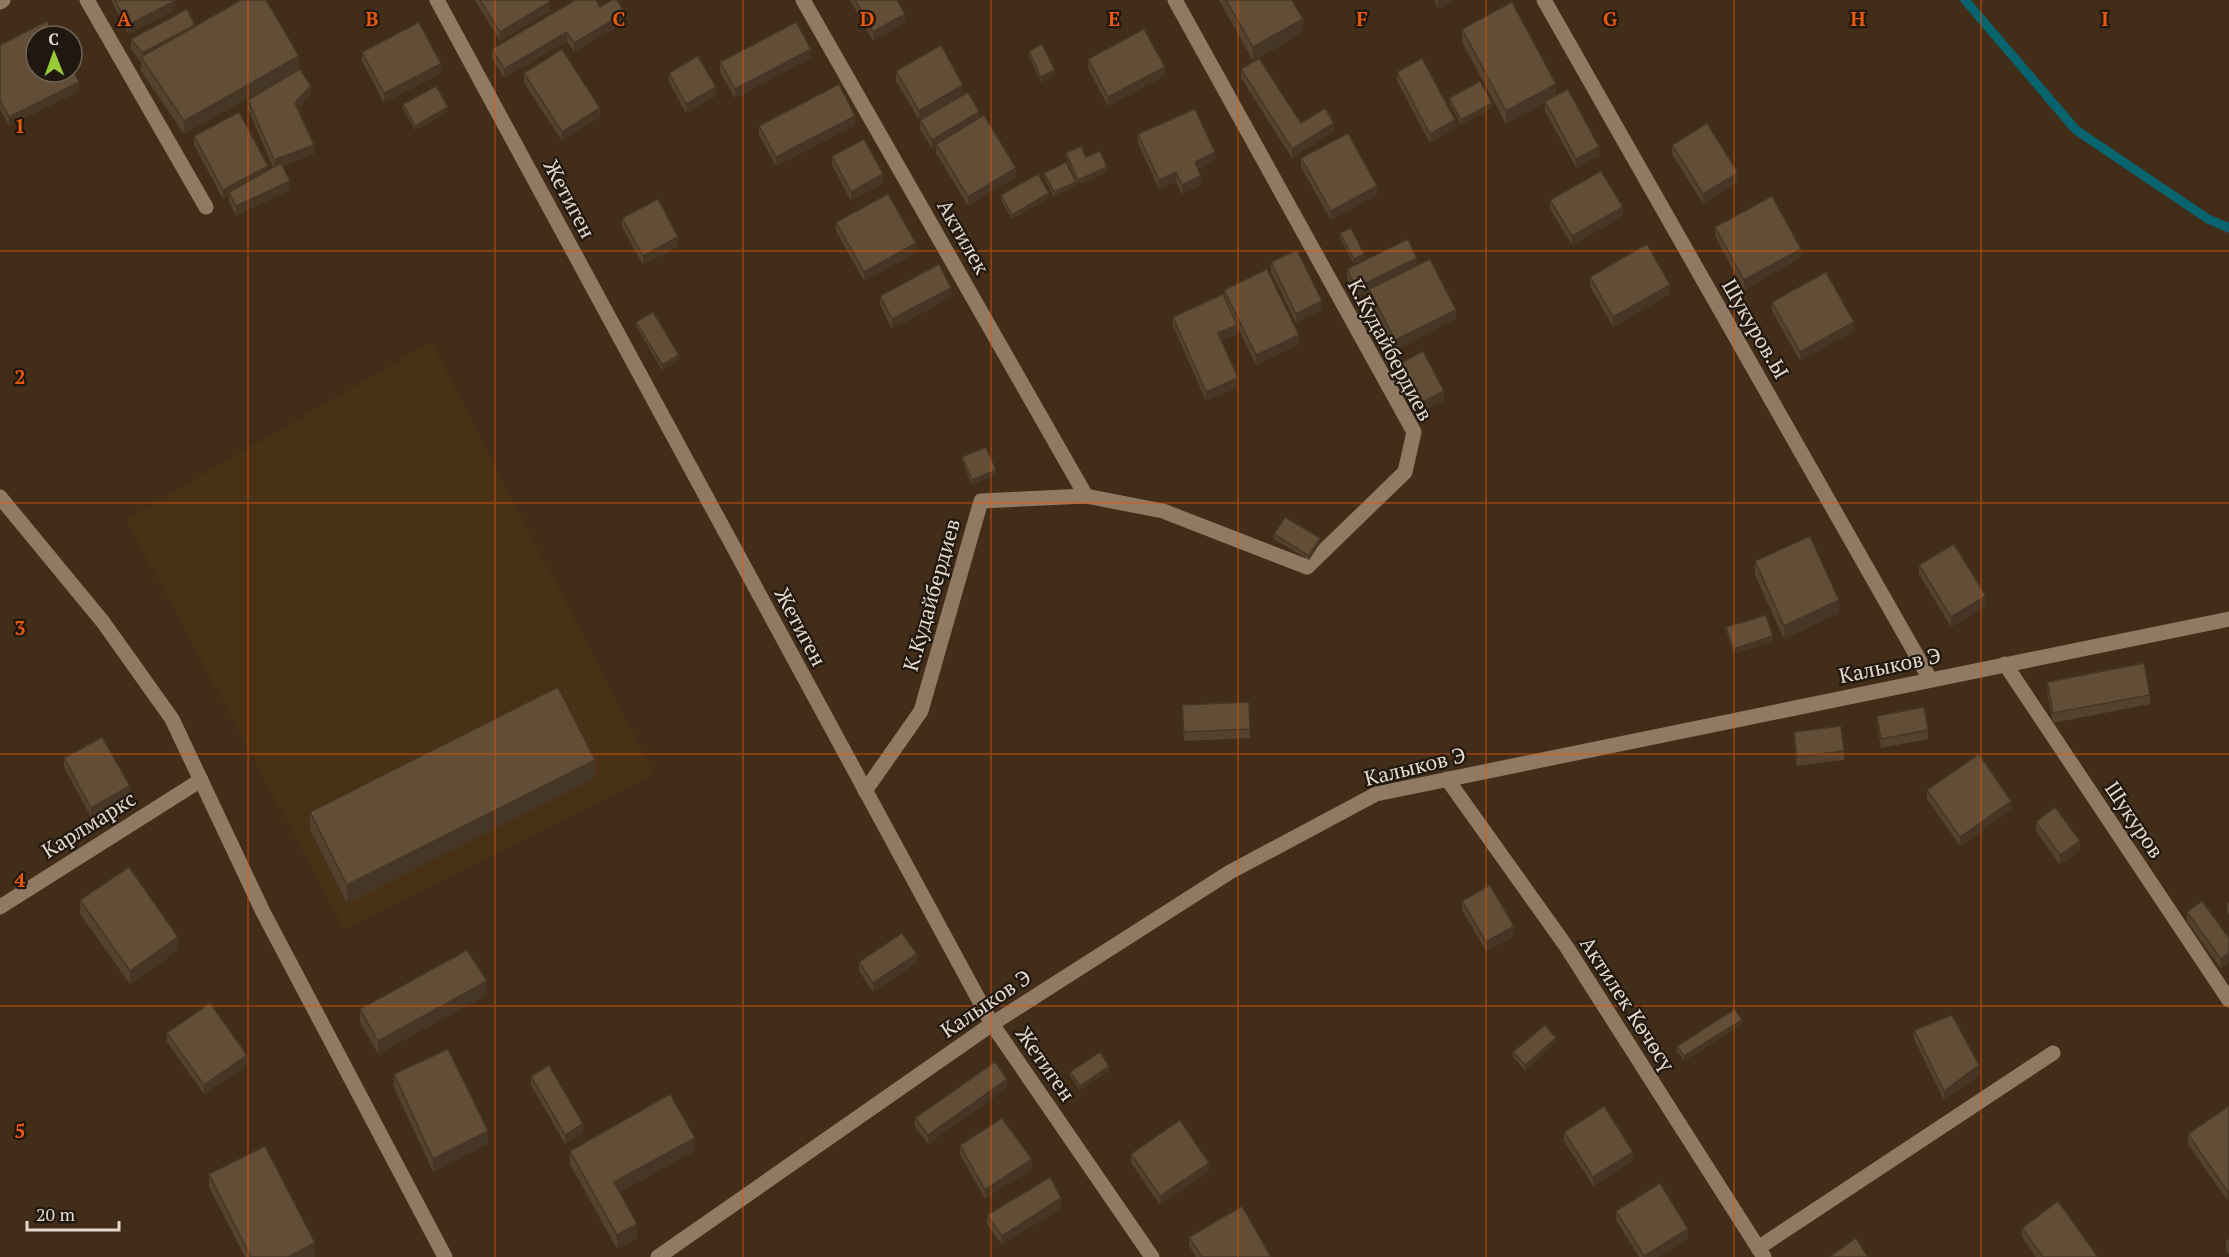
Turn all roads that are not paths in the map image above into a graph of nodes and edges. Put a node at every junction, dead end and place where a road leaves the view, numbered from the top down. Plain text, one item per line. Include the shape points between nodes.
1 (87, 0) edge
2 (437, 0) edge
3 (803, 0) edge
4 (1175, 0) edge
5 (1544, 0) edge
6 (207, 207) dead end
7 (1086, 495) junction
8 (0, 497) edge
9 (2229, 619) edge
10 (2005, 664) junction
11 (1929, 679) junction
12 (1447, 779) junction
13 (201, 780) junction
14 (865, 791) junction
15 (0, 907) edge
16 (2229, 1000) edge
17 (992, 1024) junction
18 (2053, 1053) dead end
19 (1761, 1252) edge
20 (445, 1257) edge
21 (658, 1257) edge
22 (1152, 1257) edge

1 - 6 street
2 - 14 street, Жетиген
3 - 7 street, Актилек
4 - 7 street, К.Кудайбердиев via 1414,432 1405,472 1306,567 1163,511
5 - 11 street, Шукуров.Ы
7 - 14 street, К.Кудайбердиев via 981,501 921,711
8 - 13 street via 103,621 159,699
9 - 10 street, Калыков Э
10 - 11 street, Калыков Э
10 - 16 street, Шукуров
11 - 12 street, Калыков Э
12 - 17 street, Калыков Э via 1376,794 1230,872
12 - 19 street, Актилек Көчөсү via 1566,946
13 - 15 street, Карлмаркс
13 - 20 street via 263,912
14 - 17 street, Жетиген
17 - 21 street, Калыков Э
17 - 22 street, Жетиген
18 - 19 street

